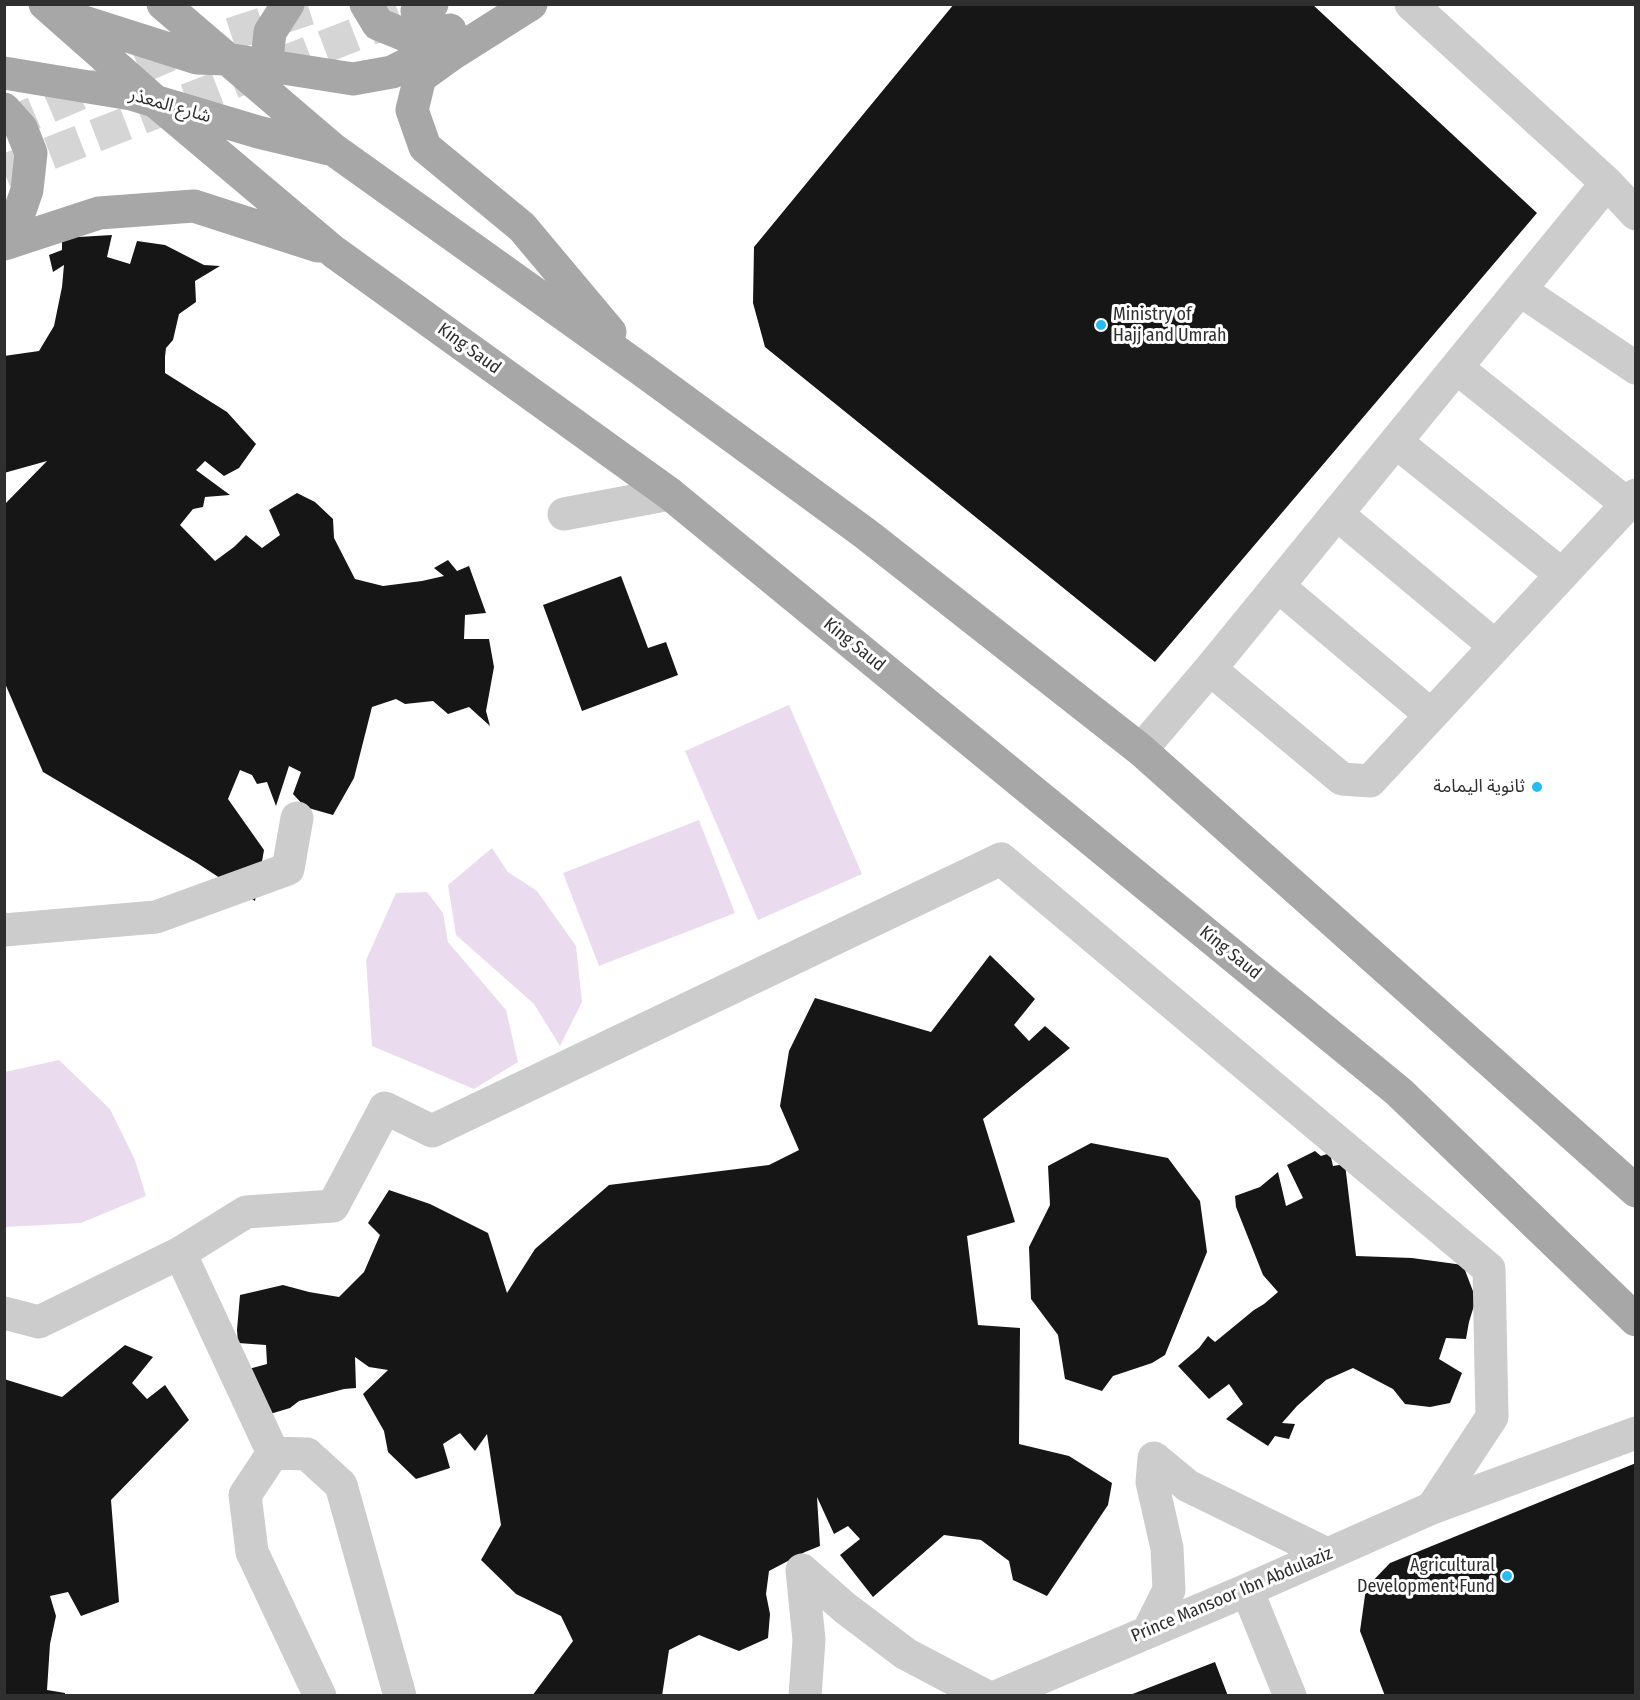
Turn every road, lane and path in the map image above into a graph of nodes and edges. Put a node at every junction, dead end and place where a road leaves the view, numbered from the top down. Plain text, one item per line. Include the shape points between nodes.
1 (163, 4) edge
2 (288, 4) edge
3 (366, 4) edge
4 (518, 4) edge
5 (525, 4) edge
6 (531, 4) edge
7 (1411, 4) edge
8 (49, 8) edge
9 (226, 59) junction
10 (4, 73) edge
11 (265, 78) junction
12 (156, 102) junction
13 (4, 109) edge
14 (258, 132) junction
15 (334, 150) junction
16 (1607, 183) junction
17 (1635, 214) edge
18 (4, 226) edge
19 (4, 244) edge
20 (334, 252) junction
21 (1520, 290) junction
22 (1457, 368) junction
23 (1635, 368) edge
24 (642, 370) junction
25 (1396, 442) junction
26 (670, 494) junction
27 (1631, 499) edge
28 (564, 514) dead end
29 (1337, 514) junction
30 (1561, 574) junction
31 (1278, 586) junction
32 (1495, 646) junction
33 (1210, 669) junction
34 (1431, 715) junction
35 (1141, 750) junction
36 (297, 818) dead end
37 (4, 930) edge
38 (1635, 1191) edge
39 (180, 1253) junction
40 (4, 1314) edge
41 (1635, 1320) edge
42 (1635, 1433) edge
43 (273, 1453) junction
44 (1432, 1508) junction
45 (1327, 1554) junction
46 (1247, 1590) junction
47 (1148, 1632) junction
48 (320, 1695) edge
49 (400, 1695) edge
50 (805, 1695) edge
51 (986, 1695) edge
52 (998, 1695) edge
53 (1290, 1695) edge

1 - 9 main road
2 - 11 main road via 270,32
3 - 4 main road via 378,24 417,40
5 - 11 main road via 392,72 353,79
6 - 24 main road via 420,77 412,110 425,147 522,227
7 - 16 street
8 - 9 main road via 197,58
8 - 12 main road, King Saud
9 - 11 main road
10 - 12 main road, شارع المعذر via 131,94
11 - 14 main road
11 - 15 main road
12 - 14 main road, شارع المعذر
12 - 20 main road, King Saud
13 - 18 main road via 21,128 31,153 27,190 16,222
14 - 15 main road, شارع المعذر
14 - 20 main road via 255,156
15 - 24 main road
16 - 17 street
16 - 21 street
19 - 20 main road via 99,213 194,206
20 - 26 main road, King Saud
21 - 22 street
21 - 23 street
22 - 25 street
22 - 27 street
24 - 35 main road via 866,534
25 - 29 street
25 - 30 street
26 - 28 street
26 - 41 main road, King Saud via 1399,1092
27 - 30 street
29 - 31 street
29 - 32 street
30 - 32 street
31 - 33 street
31 - 34 street
32 - 34 street
33 - 34 street via 1342,779 1370,781
33 - 35 street
35 - 38 main road
36 - 37 street via 288,868 156,917
39 - 40 street via 39,1322
39 - 43 street
39 - 44 street via 246,1212 333,1206 385,1108 432,1131 1001,859 1489,1269 1492,1417
42 - 44 street, Prince Mansoor Ibn Abdulaziz
43 - 48 street via 245,1495 252,1552
43 - 49 street via 307,1454 341,1485
44 - 45 street, Prince Mansoor Ibn Abdulaziz
45 - 46 street, Prince Mansoor Ibn Abdulaziz
45 - 47 street via 1188,1485 1154,1458 1152,1482 1167,1548 1169,1590
46 - 47 street, Prince Mansoor Ibn Abdulaziz
46 - 53 street
47 - 52 street, Prince Mansoor Ibn Abdulaziz
50 - 51 street via 809,1640 802,1570 906,1654

